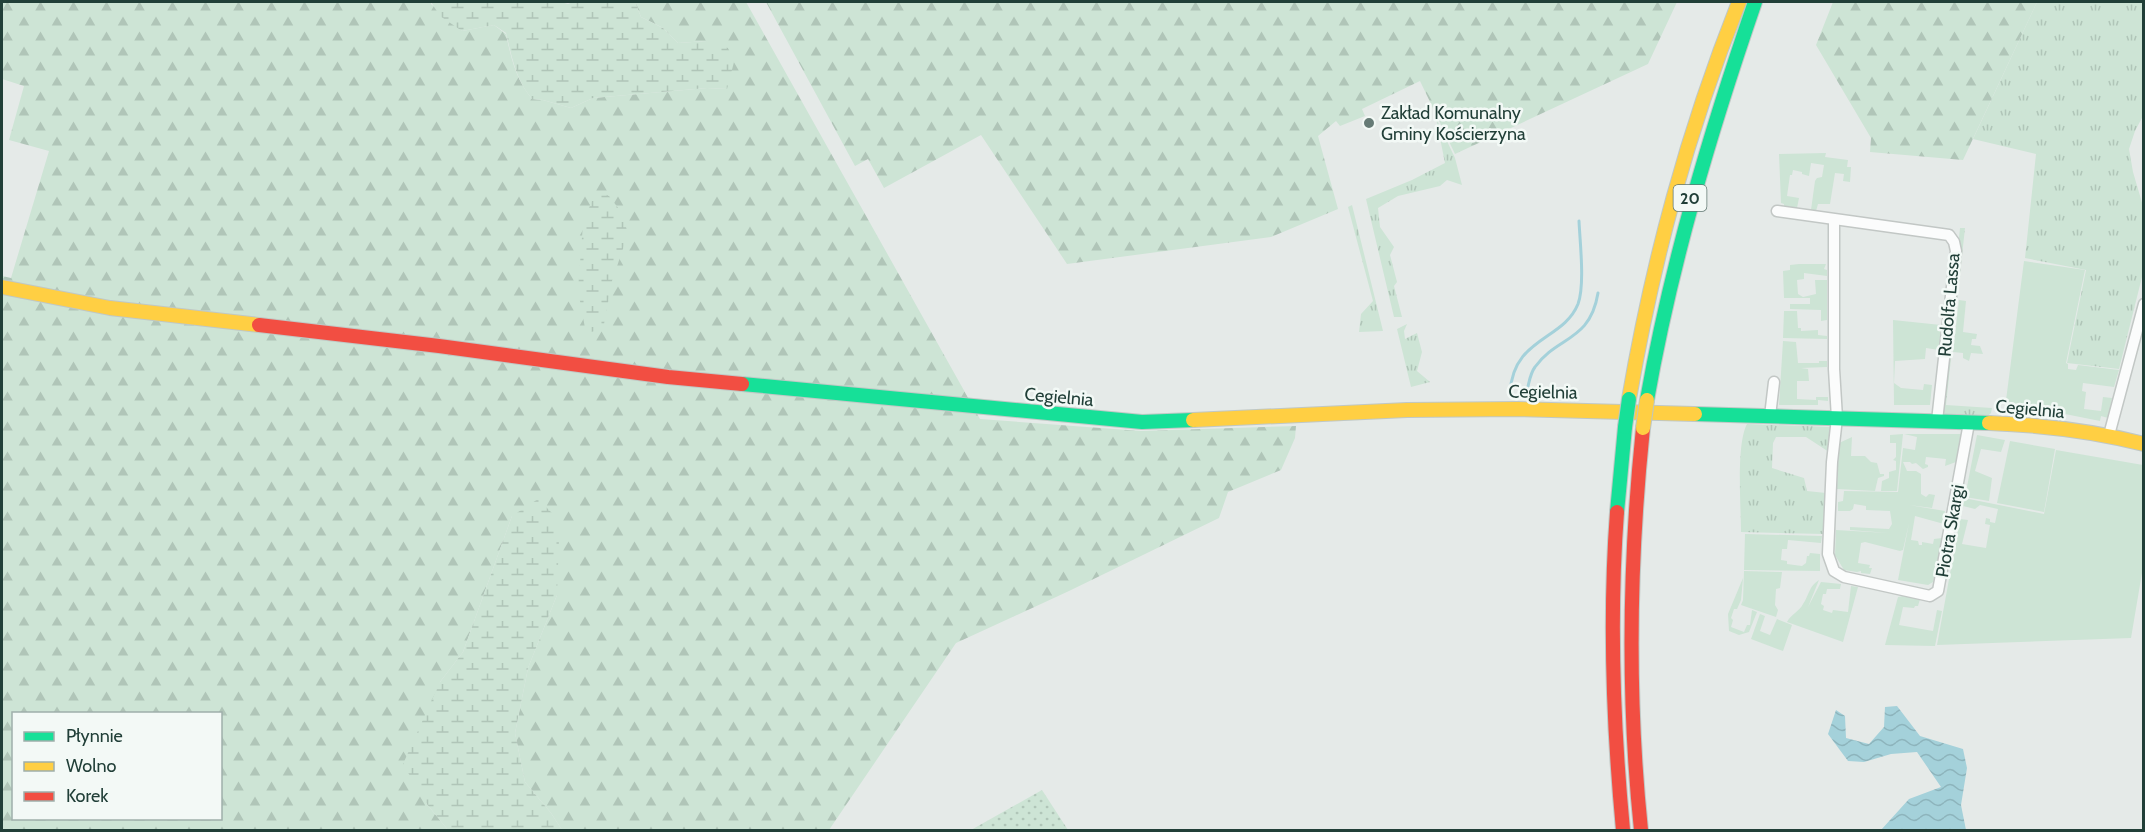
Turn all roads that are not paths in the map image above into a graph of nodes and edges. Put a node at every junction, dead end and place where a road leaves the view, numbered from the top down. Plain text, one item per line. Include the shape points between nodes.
1 (1739, 2) edge
2 (1755, 2) edge
3 (1777, 211) dead end
4 (1834, 220) junction
5 (2, 287) edge
6 (2144, 304) edge
7 (1774, 382) dead end
8 (1770, 416) junction
9 (1837, 418) junction
10 (1937, 421) junction
11 (1969, 423) junction
12 (2109, 435) junction
13 (2144, 444) edge
14 (1623, 831) edge
15 (1641, 831) edge

1 - 14 street, 20, bridge via 1700,104 1663,224 1625,427 1615,530 1612,633 1614,741
2 - 15 street, 20, bridge via 1691,197 1669,281 1643,428 1630,609 1632,724
3 - 4 street, Rudolfa Lassa
4 - 9 street
4 - 10 street, Rudolfa Lassa via 1949,235 1954,242
5 - 8 street, Cegielnia via 110,308 668,377 1142,422 1447,409
6 - 12 street
7 - 8 street
8 - 9 street, Cegielnia
9 - 10 street, Cegielnia
9 - 11 street, Piotra Skargi via 1828,555 1834,571 1844,577 1930,597 1938,591
10 - 11 street, Cegielnia
11 - 12 street, Cegielnia via 2020,424
12 - 13 street, Cegielnia

